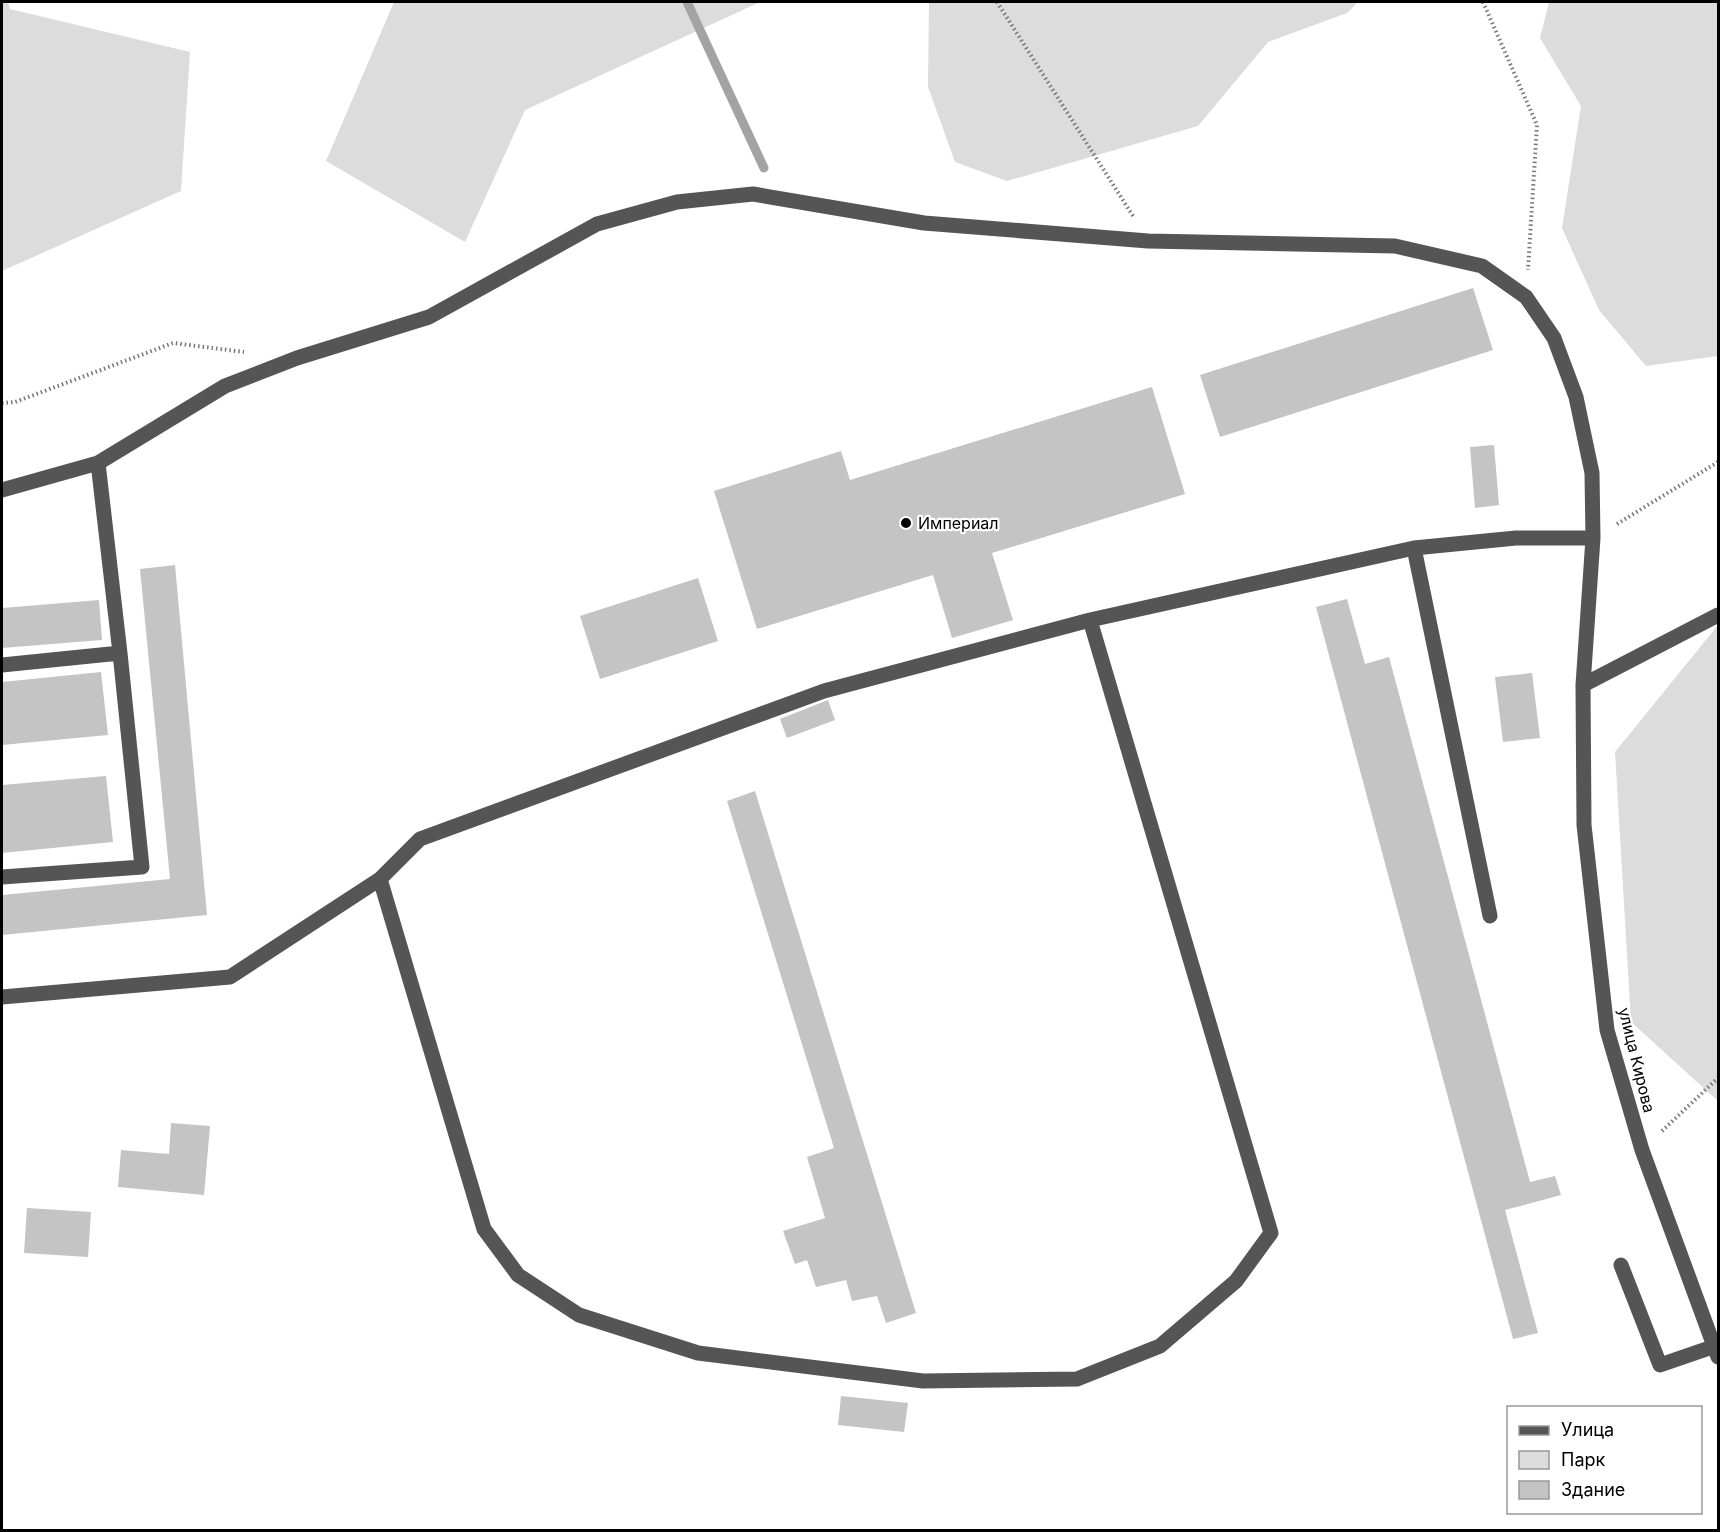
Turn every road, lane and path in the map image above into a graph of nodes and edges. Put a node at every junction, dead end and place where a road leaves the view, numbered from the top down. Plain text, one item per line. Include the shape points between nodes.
1 (997, 2) edge
2 (1483, 2) edge
3 (1148, 241) junction
4 (1526, 297) junction
5 (252, 352) dead end
6 (2, 403) edge
7 (1719, 462) edge
8 (98, 463) junction
9 (2, 490) edge
10 (1593, 538) junction
11 (1414, 548) junction
12 (1719, 615) edge
13 (1090, 620) junction
14 (120, 653) junction
15 (2, 665) edge
16 (1583, 685) junction
17 (2, 877) edge
18 (380, 879) junction
19 (1490, 916) dead end
20 (2, 997) edge
21 (1719, 1078) edge
22 (1642, 1150) junction
23 (1621, 1265) dead end
24 (1717, 1350) edge

1 - 3 path
2 - 4 path via 1537,124
3 - 4 street via 1395,246 1482,266
3 - 8 street via 924,223 753,194 677,202 597,224 429,317 297,358 225,386
4 - 10 street, улица Кирова via 1554,338 1576,398 1592,473
5 - 6 path via 173,343 15,402
7 - 10 path
8 - 9 street
8 - 14 street
10 - 11 street via 1516,538
10 - 16 street, улица Кирова
11 - 13 street
11 - 19 street
12 - 16 street
13 - 18 street via 813,695 420,839
13 - 18 street via 1271,1233 1236,1281 1160,1346 1077,1379 923,1381 698,1353 579,1315 518,1275 483,1229
14 - 15 street
14 - 17 street via 142,867
16 - 22 street, улица Кирова via 1584,825 1607,1030
18 - 20 street via 230,977
21 - 22 path
22 - 24 street, улица Кирова
23 - 24 street via 1660,1365

